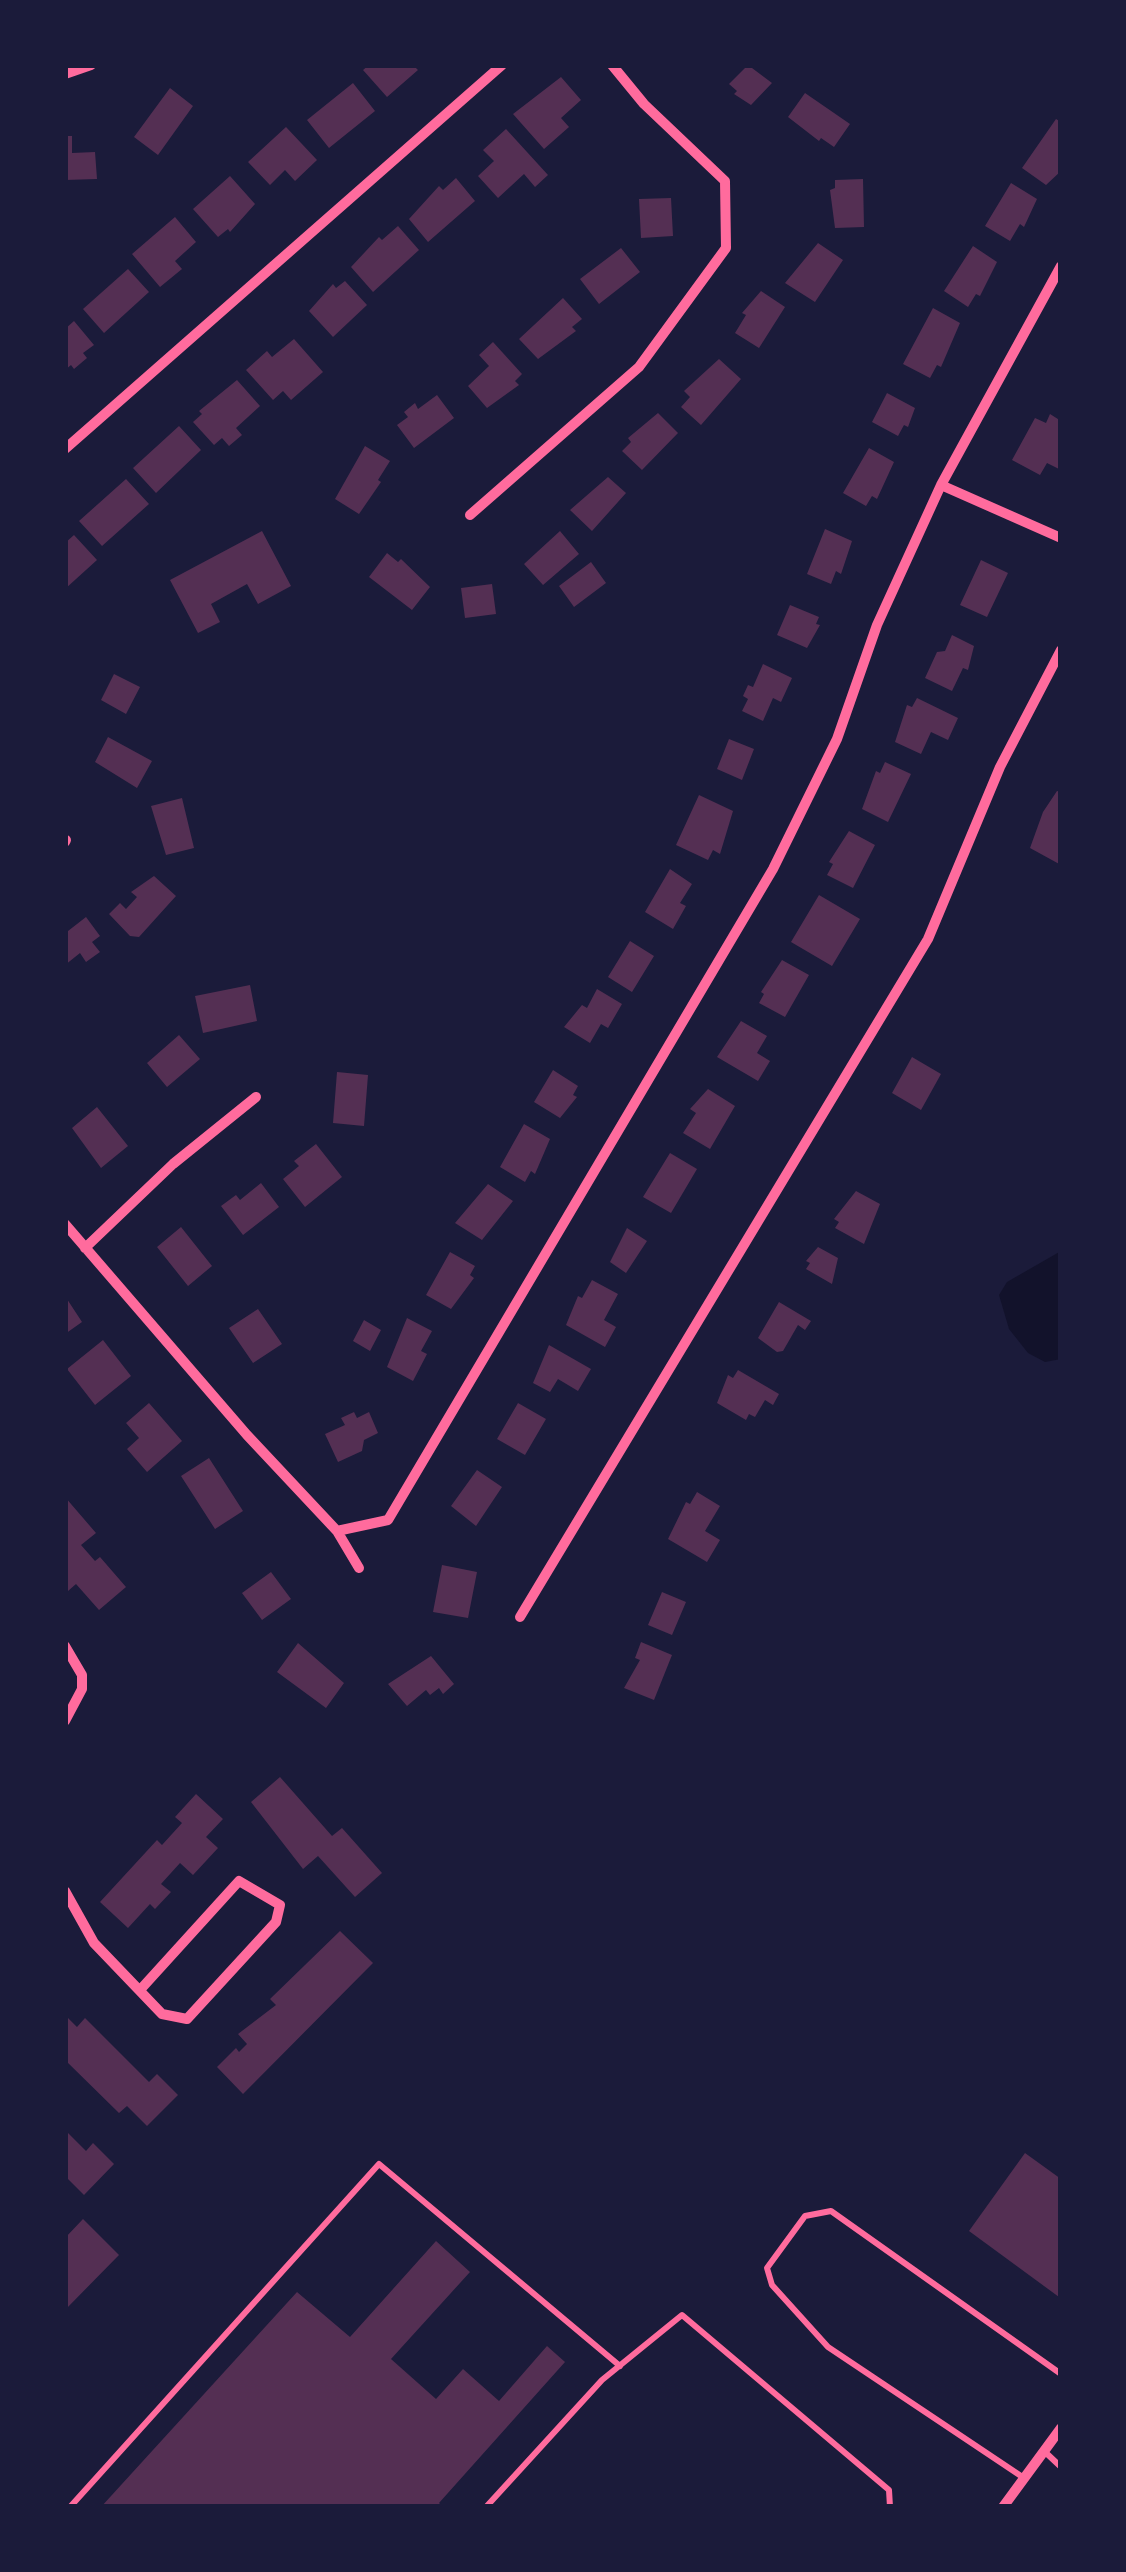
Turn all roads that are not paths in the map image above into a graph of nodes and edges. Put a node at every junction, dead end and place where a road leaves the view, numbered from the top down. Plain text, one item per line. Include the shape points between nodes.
1 (91, 65) edge
2 (502, 65) edge
3 (612, 65) edge
4 (65, 74) edge
5 (1061, 266) edge
6 (65, 449) edge
7 (941, 486) junction
8 (470, 516) dead end
9 (1061, 538) edge
10 (1061, 650) edge
11 (256, 1097) dead end
12 (65, 1224) edge
13 (84, 1248) junction
14 (337, 1531) junction
15 (360, 1568) dead end
16 (520, 1617) dead end
17 (65, 1646) edge
18 (65, 1721) edge
19 (65, 1891) edge
20 (140, 1990) junction
21 (620, 2366) junction
22 (1061, 2374) edge
23 (1061, 2428) edge
24 (1044, 2451) junction
25 (1061, 2467) edge
26 (1024, 2478) junction
27 (70, 2507) edge
28 (486, 2507) edge
29 (890, 2507) edge
30 (1003, 2507) edge

1 - 4 street
2 - 6 street
3 - 8 street via 725,181 726,248 639,367
5 - 7 street
7 - 9 street
7 - 14 street via 877,624 837,739 763,886 388,1520
10 - 16 street via 1000,767 928,939
11 - 13 street
12 - 13 street
13 - 14 street
14 - 15 street
17 - 18 street via 82,1675
19 - 20 street via 94,1944
20 - 20 street via 239,1881 280,1905 276,1922 187,2020 162,2014
21 - 27 lane via 379,2164
21 - 28 lane
21 - 29 lane via 682,2316 890,2490
22 - 26 lane via 831,2210 804,2216 767,2268 772,2286 828,2347
23 - 24 street
24 - 25 lane
24 - 26 street
26 - 30 street

